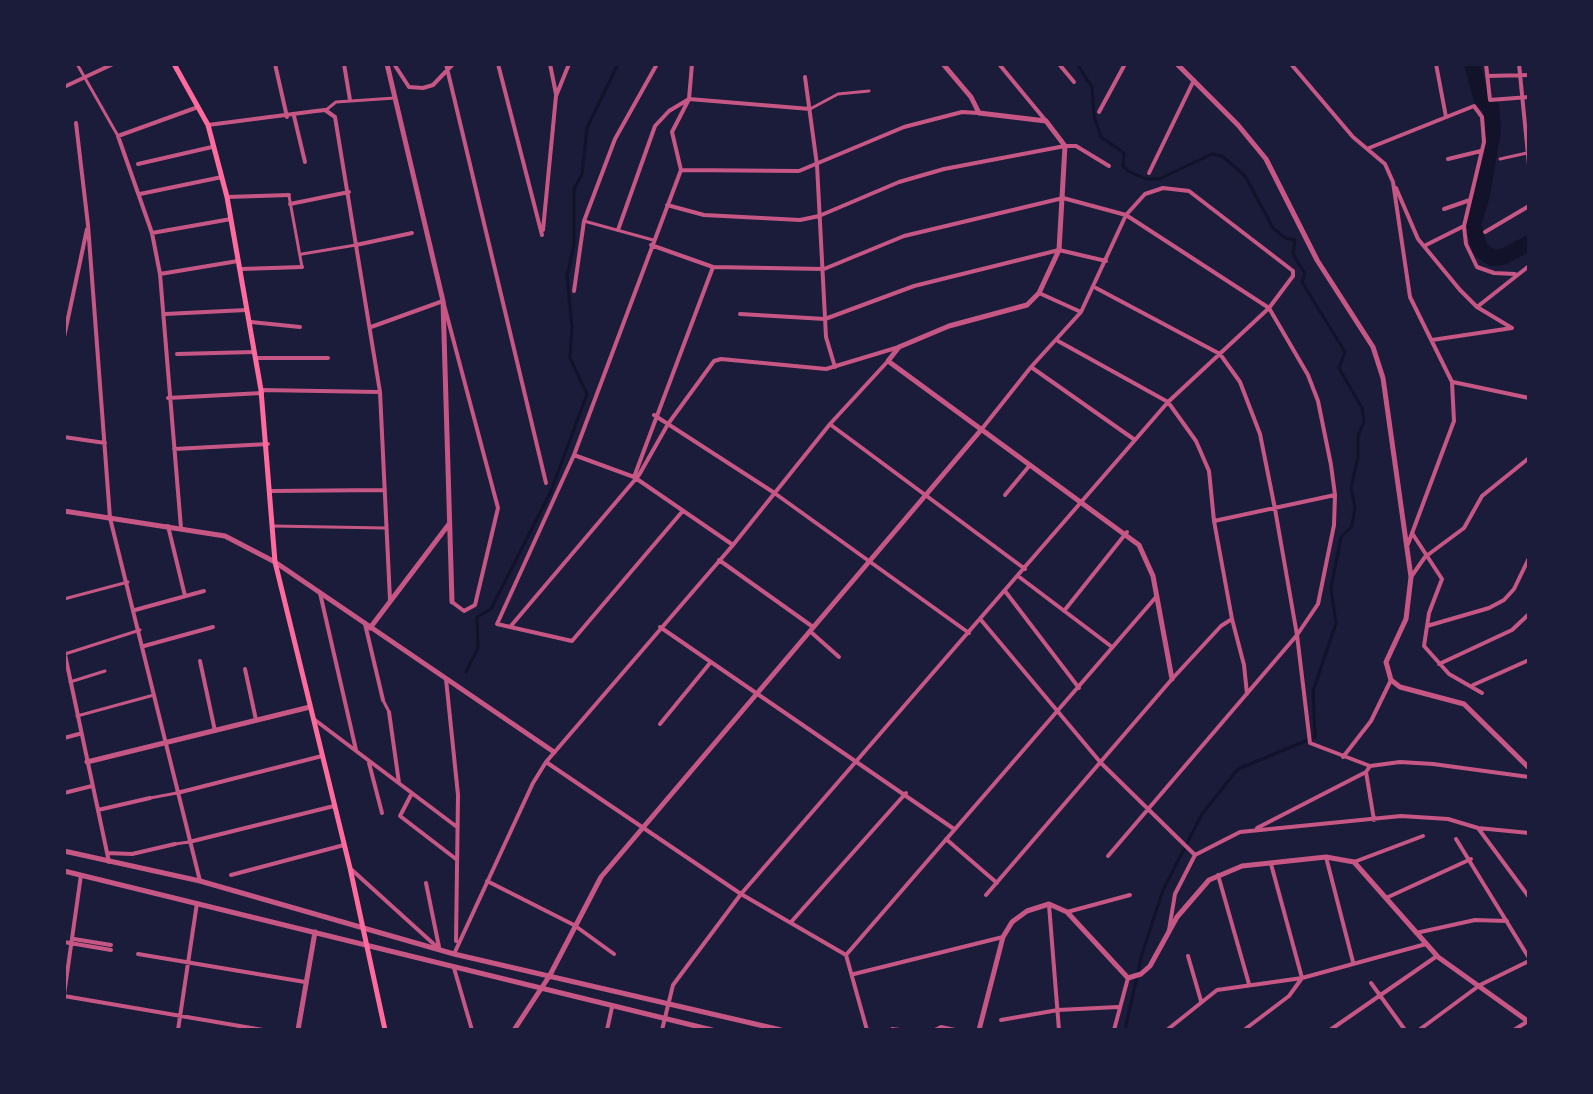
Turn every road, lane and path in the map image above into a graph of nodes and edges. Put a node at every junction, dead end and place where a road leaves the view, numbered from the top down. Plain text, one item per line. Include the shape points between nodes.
1 (77, 64) edge
2 (113, 64) edge
3 (174, 64) edge
4 (275, 64) edge
5 (344, 64) edge
6 (387, 64) edge
7 (394, 64) edge
8 (446, 64) edge
9 (453, 64) edge
10 (498, 64) edge
11 (550, 64) edge
12 (569, 64) edge
13 (657, 64) edge
14 (692, 64) edge
15 (943, 64) edge
16 (999, 64) edge
17 (1059, 64) edge
18 (1125, 64) edge
19 (1177, 64) edge
20 (1291, 64) edge
21 (1436, 64) edge
22 (1486, 64) edge
23 (1519, 64) edge
24 (448, 72) junction
25 (1522, 75) junction
26 (1529, 75) edge
27 (86, 76) junction
28 (1487, 76) junction
29 (805, 77) dead end
30 (1194, 80) junction
31 (1074, 82) dead end
32 (64, 87) edge
33 (869, 91) dead end
34 (556, 96) junction
35 (395, 98) junction
36 (1526, 98) edge
37 (689, 99) junction
38 (350, 100) junction
39 (199, 107) junction
40 (810, 109) junction
41 (325, 110) junction
42 (1099, 112) dead end
43 (979, 113) junction
44 (294, 116) junction
45 (287, 117) junction
46 (1446, 117) junction
47 (1046, 121) junction
48 (76, 123) dead end
49 (208, 125) junction
50 (118, 136) junction
51 (1065, 146) junction
52 (212, 147) junction
53 (1369, 148) junction
54 (1481, 151) junction
55 (1528, 153) edge
56 (1448, 159) dead end
57 (1500, 159) dead end
58 (305, 162) dead end
59 (138, 164) dead end
60 (817, 165) junction
61 (1529, 165) edge
62 (1109, 166) dead end
63 (681, 170) junction
64 (1149, 173) dead end
65 (222, 177) junction
66 (1393, 182) junction
67 (349, 192) junction
68 (140, 194) junction
69 (289, 195) joint
70 (227, 197) junction
71 (1063, 198) junction
72 (1470, 200) junction
73 (290, 204) junction
74 (667, 205) junction
75 (1529, 206) edge
76 (1444, 209) dead end
77 (1126, 215) junction
78 (819, 216) junction
79 (231, 219) junction
80 (584, 221) junction
81 (88, 225) junction
82 (1464, 226) junction
83 (618, 230) junction
84 (1485, 232) dead end
85 (152, 233) junction
86 (412, 233) dead end
87 (652, 242) junction
88 (356, 245) junction
89 (1424, 246) junction
90 (1059, 250) junction
91 (302, 254) junction
92 (238, 261) junction
93 (1106, 261) junction
94 (1529, 266) edge
95 (302, 267) joint
96 (713, 267) junction
97 (241, 269) junction
98 (824, 269) junction
99 (160, 274) junction
100 (1515, 274) junction
101 (1095, 288) junction
102 (574, 291) dead end
103 (1039, 293) junction
104 (443, 301) junction
105 (1477, 307) junction
106 (1269, 308) junction
107 (249, 310) junction
108 (1081, 312) junction
109 (165, 314) junction
110 (740, 314) dead end
111 (825, 319) junction
112 (251, 322) junction
113 (300, 327) dead end
114 (371, 327) junction
115 (64, 337) edge
116 (1431, 340) junction
117 (1058, 341) junction
118 (899, 347) junction
119 (166, 354) junction
120 (177, 354) joint
121 (1220, 354) junction
122 (256, 355) junction
123 (328, 358) dead end
124 (888, 361) junction
125 (835, 367) junction
126 (1031, 367) junction
127 (1452, 382) junction
128 (262, 392) junction
129 (380, 392) junction
130 (168, 398) junction
131 (1529, 398) edge
132 (1168, 402) junction
133 (654, 415) junction
134 (668, 424) junction
135 (830, 424) junction
136 (981, 430) junction
137 (64, 437) edge
138 (1135, 440) junction
139 (105, 443) junction
140 (268, 444) junction
141 (174, 449) junction
142 (574, 455) junction
143 (1529, 458) edge
144 (1030, 465) junction
145 (634, 477) junction
146 (546, 483) dead end
147 (385, 490) junction
148 (271, 491) junction
149 (773, 492) junction
150 (927, 493) junction
151 (1005, 495) dead end
152 (1335, 495) junction
153 (1083, 503) junction
154 (1275, 509) junction
155 (64, 511) edge
156 (681, 513) junction
157 (110, 518) junction
158 (1214, 521) junction
159 (451, 522) junction
160 (168, 526) junction
161 (273, 526) junction
162 (181, 528) junction
163 (387, 528) junction
164 (1127, 532) junction
165 (1412, 533) junction
166 (733, 545) junction
167 (1406, 550) junction
168 (1425, 557) junction
169 (1529, 558) edge
170 (719, 560) junction
171 (870, 561) junction
172 (275, 562) junction
173 (1025, 569) junction
174 (1018, 576) junction
175 (1411, 577) junction
176 (128, 582) junction
177 (204, 591) dead end
178 (1005, 591) junction
179 (320, 593) junction
180 (185, 596) junction
181 (1157, 596) junction
182 (64, 599) edge
183 (452, 602) joint
184 (390, 605) junction
185 (135, 610) junction
186 (1064, 611) junction
187 (1529, 614) edge
188 (1232, 619) junction
189 (981, 620) junction
190 (367, 626) junction
191 (1427, 626) junction
192 (213, 627) dead end
193 (510, 627) junction
194 (660, 627) junction
195 (140, 630) junction
196 (813, 631) junction
197 (969, 633) junction
198 (1297, 635) junction
199 (144, 646) junction
200 (1112, 648) junction
201 (64, 652) edge
202 (839, 657) dead end
203 (1529, 660) edge
204 (200, 661) dead end
205 (710, 663) junction
206 (1439, 664) junction
207 (245, 669) dead end
208 (105, 671) dead end
209 (446, 676) junction
210 (1172, 679) junction
211 (1391, 680) junction
212 (70, 682) junction
213 (1472, 686) junction
214 (1079, 688) junction
215 (1482, 693) dead end
216 (759, 694) junction
217 (1247, 694) junction
218 (154, 695) junction
219 (383, 700) joint
220 (310, 707) junction
221 (389, 712) joint
222 (1057, 714) junction
223 (77, 716) junction
224 (313, 718) junction
225 (256, 720) junction
226 (660, 724) dead end
227 (215, 731) junction
228 (79, 734) junction
229 (64, 738) edge
230 (165, 743) junction
231 (357, 751) junction
232 (554, 752) junction
233 (322, 756) junction
234 (1343, 757) junction
235 (369, 760) junction
236 (857, 761) junction
237 (87, 762) junction
238 (546, 762) junction
239 (1101, 763) junction
240 (1529, 768) edge
241 (1368, 769) junction
242 (1529, 777) edge
243 (399, 783) junction
244 (92, 786) junction
245 (64, 793) edge
246 (177, 793) junction
247 (412, 793) junction
248 (906, 793) junction
249 (150, 798) joint
250 (334, 806) junction
251 (98, 810) junction
252 (1146, 810) junction
253 (382, 813) dead end
254 (1374, 820) junction
255 (457, 827) junction
256 (644, 827) junction
257 (1256, 828) junction
258 (1478, 828) junction
259 (954, 829) junction
260 (1529, 833) edge
261 (1423, 836) dead end
262 (946, 839) junction
263 (1456, 839) dead end
264 (189, 842) junction
265 (175, 844) joint
266 (344, 845) junction
267 (64, 851) edge
268 (1194, 852) junction
269 (107, 853) junction
270 (1108, 856) dead end
271 (1326, 857) junction
272 (456, 859) junction
273 (1471, 859) junction
274 (1270, 861) junction
275 (109, 862) junction
276 (1354, 862) junction
277 (350, 868) junction
278 (64, 871) edge
279 (81, 875) junction
280 (231, 875) dead end
281 (1218, 875) junction
282 (200, 881) junction
283 (487, 881) junction
284 (426, 883) dead end
285 (997, 883) junction
286 (741, 894) junction
287 (986, 895) dead end
288 (1130, 895) dead end
289 (1529, 897) edge
290 (1386, 898) junction
291 (197, 903) junction
292 (1049, 904) junction
293 (1067, 912) junction
294 (792, 921) junction
295 (1507, 921) junction
296 (574, 925) junction
297 (362, 926) junction
298 (315, 932) junction
299 (1168, 933) junction
300 (1416, 933) junction
301 (1003, 937) junction
302 (73, 941) junction
303 (64, 942) edge
304 (456, 942) junction
305 (366, 944) junction
306 (1426, 944) junction
307 (111, 948) dead end
308 (439, 949) junction
309 (138, 954) dead end
310 (454, 954) junction
311 (614, 954) dead end
312 (846, 955) junction
313 (1188, 956) dead end
314 (1437, 956) junction
315 (1529, 960) edge
316 (187, 962) junction
317 (1353, 962) junction
318 (454, 968) junction
319 (854, 974) junction
320 (550, 975) junction
321 (1129, 978) junction
322 (1302, 978) junction
323 (305, 982) junction
324 (1371, 983) dead end
325 (1249, 984) junction
326 (1480, 985) junction
327 (541, 989) junction
328 (1382, 994) junction
329 (64, 995) edge
330 (1201, 1001) junction
331 (668, 1004) junction
332 (612, 1007) junction
333 (1118, 1007) junction
334 (1058, 1010) junction
335 (179, 1017) junction
336 (665, 1018) junction
337 (1001, 1020) dead end
338 (1528, 1022) edge
339 (1254, 1023) junction
340 (892, 1029) edge
341 (178, 1030) edge
342 (263, 1030) edge
343 (298, 1030) edge
344 (385, 1030) edge
345 (472, 1030) edge
346 (514, 1030) edge
347 (607, 1030) edge
348 (662, 1030) edge
349 (708, 1030) edge
350 (781, 1030) edge
351 (867, 1030) edge
352 (900, 1030) edge
353 (935, 1030) edge
354 (955, 1030) edge
355 (979, 1030) edge
356 (1059, 1030) edge
357 (1114, 1030) edge
358 (1167, 1030) edge
359 (1244, 1030) edge
360 (1259, 1030) edge
361 (1330, 1030) edge
362 (1405, 1030) edge
363 (1419, 1030) edge
364 (1514, 1030) edge

1 - 27 street
2 - 27 street
3 - 39 main road
4 - 45 street
5 - 38 street
6 - 35 street
7 - 24 street via 409,87 433,85
8 - 24 street
9 - 24 street
10 - 34 street via 542,235
11 - 34 street
12 - 34 street
13 - 80 street via 615,139
14 - 37 street
15 - 43 street
16 - 47 street
17 - 31 street
18 - 42 street
19 - 30 street
20 - 53 street via 1353,137
21 - 46 street
22 - 28 street
23 - 25 street
24 - 146 street
25 - 26 street
25 - 28 street
25 - 36 street
27 - 32 street
27 - 50 street
28 - 36 street via 1490,100
29 - 40 street
30 - 64 street
30 - 167 street via 1266,159 1317,260 1373,347 1383,378
33 - 40 street via 838,94
35 - 38 street
35 - 104 street
36 - 55 street
37 - 40 street
37 - 63 street via 672,132
37 - 83 street via 655,126
38 - 41 street
39 - 49 main road
39 - 50 street
40 - 60 street
41 - 44 street
41 - 67 street via 335,117
43 - 47 street
43 - 60 street via 962,112 904,127
44 - 45 street
44 - 58 street
45 - 49 street
46 - 53 street
46 - 54 street via 1474,106 1482,117
47 - 51 street
48 - 81 street
49 - 52 main road
50 - 68 street
51 - 62 street via 1076,146
51 - 71 street
51 - 78 street via 944,169
52 - 59 street
52 - 65 main road
53 - 66 street
54 - 56 street
54 - 72 street
55 - 57 street
55 - 61 street
60 - 63 street via 799,171
60 - 78 street
63 - 74 street
65 - 68 street
65 - 70 main road
66 - 89 street
66 - 116 street via 1410,297
67 - 73 street
67 - 88 street
68 - 85 street
69 - 70 street
69 - 73 street
70 - 79 main road
71 - 77 street
71 - 90 street
71 - 98 street via 904,236
72 - 76 street
72 - 82 street
73 - 91 street
74 - 78 street via 704,215 800,220
74 - 87 street
75 - 84 street
77 - 93 street
77 - 106 street
77 - 106 street via 1145,194 1163,188 1189,191 1289,265 1293,276
78 - 98 street
79 - 85 street
79 - 92 main road
80 - 83 street
80 - 102 street
81 - 115 street
81 - 139 street
82 - 89 street
82 - 100 street via 1477,267
83 - 87 street
85 - 99 street
86 - 88 street
87 - 96 street
87 - 142 street
88 - 91 street
88 - 114 street
89 - 105 street
90 - 93 street
90 - 103 street
90 - 111 street via 914,286
91 - 95 street
92 - 97 main road
92 - 99 street
93 - 101 street
94 - 100 street
95 - 97 street
96 - 98 street
96 - 133 street
97 - 107 main road
98 - 111 street
99 - 109 street
100 - 105 street
101 - 108 street
101 - 121 street
103 - 108 street
103 - 118 street via 1027,305 949,326
104 - 114 street
104 - 159 street
104 - 183 street via 498,508 475,605 464,611
105 - 116 street via 1512,328
106 - 121 street
106 - 152 street via 1318,401
107 - 109 street
107 - 112 main road
108 - 117 street
109 - 119 street
110 - 111 street
111 - 125 street
112 - 113 street
112 - 122 main road
114 - 129 street
116 - 127 street
117 - 126 street
117 - 132 street
118 - 124 street
118 - 125 street
119 - 120 street
119 - 130 street
120 - 122 street
121 - 132 street
121 - 154 street via 1240,382 1260,434
122 - 123 street
122 - 128 main road
124 - 135 street
124 - 136 street
125 - 134 street via 721,359 709,365
126 - 136 street
126 - 138 street
127 - 131 street
127 - 165 street via 1454,421
128 - 129 street
128 - 130 street
128 - 140 main road
129 - 147 street
130 - 141 street
132 - 138 street
132 - 158 street via 1196,441 1209,471
133 - 134 street
133 - 145 street
134 - 145 street
134 - 149 street
135 - 149 street
135 - 150 street
136 - 144 street
136 - 150 street
137 - 139 street
138 - 153 street
139 - 157 street
140 - 141 street
140 - 148 main road
141 - 162 street
142 - 145 street
142 - 193 street via 497,624
143 - 168 street via 1482,496 1455,538
144 - 151 street
144 - 153 street
145 - 156 street
145 - 193 street
147 - 148 street
147 - 163 street
148 - 161 main road
149 - 166 street
149 - 171 street
150 - 171 street
150 - 173 street
152 - 154 street
152 - 198 street via 1318,604
153 - 164 street
153 - 173 street
154 - 158 street
154 - 198 street
155 - 157 street
156 - 166 street
156 - 193 street via 572,641
157 - 160 street
157 - 176 street
158 - 188 street
159 - 183 street
159 - 184 street
160 - 162 street
160 - 180 street
161 - 163 street
161 - 172 main road
162 - 172 street via 225,536
163 - 184 street
164 - 181 street via 1147,559
164 - 186 street
165 - 167 street
165 - 168 street
166 - 170 street
167 - 175 street
168 - 175 street
168 - 191 street via 1442,579
169 - 191 street via 1504,600
170 - 194 street
170 - 196 street
171 - 196 street
171 - 197 street
172 - 179 street
172 - 220 main road
173 - 174 street
174 - 178 street
174 - 186 street
175 - 211 street via 1406,619 1386,662
176 - 182 street
176 - 185 street
177 - 180 street
178 - 189 street
178 - 214 street
179 - 190 street
179 - 231 street
180 - 185 street
181 - 200 street
181 - 210 street
184 - 190 street
185 - 195 street
186 - 200 street
187 - 206 street via 1512,630
188 - 210 street
188 - 217 street
189 - 197 street
189 - 222 street
190 - 209 street
190 - 219 street
191 - 206 street via 1424,646
192 - 199 street
194 - 205 street
194 - 232 street
195 - 199 street
195 - 201 street
196 - 202 street
196 - 216 street
197 - 236 street
198 - 217 street
198 - 234 street via 1307,737
199 - 218 street
200 - 214 street
201 - 212 street
203 - 213 street
204 - 227 street
205 - 216 street
205 - 226 street
206 - 213 street
207 - 225 street
208 - 212 street
209 - 232 street
209 - 255 street
210 - 239 street
211 - 234 street via 1371,721
211 - 240 street via 1464,704
212 - 223 street
213 - 215 street
214 - 222 street
216 - 236 street
216 - 256 street
217 - 252 street
218 - 223 street
218 - 230 street
219 - 221 street
220 - 224 main road
220 - 225 street
221 - 243 street
222 - 239 street
222 - 259 street
223 - 228 street
224 - 231 street
224 - 233 main road
225 - 227 street
227 - 230 street
228 - 229 street
228 - 237 street
230 - 237 street
230 - 246 street
231 - 235 street
232 - 238 street
233 - 246 street
233 - 250 main road
234 - 241 street
235 - 243 street
235 - 253 street
236 - 248 street
236 - 286 street
237 - 244 street
238 - 256 street
238 - 283 street
239 - 252 street
239 - 285 street
241 - 242 street via 1400,762
241 - 254 street
241 - 257 street
243 - 247 street
244 - 245 street
244 - 251 street
246 - 249 street
246 - 264 street
247 - 255 street
247 - 272 street via 400,816
248 - 259 street
248 - 294 street
249 - 251 street
250 - 264 street
250 - 266 main road
251 - 269 street
252 - 268 street
252 - 270 street
254 - 257 street
254 - 258 street via 1448,819
255 - 272 street
256 - 286 street
256 - 296 street via 601,877
257 - 268 street
258 - 260 street
258 - 289 street
259 - 262 street
261 - 276 street
262 - 285 street
262 - 312 street
263 - 273 street
264 - 265 street
264 - 282 street
265 - 269 street via 132,854
266 - 277 main road
266 - 280 street
267 - 275 street
268 - 299 street via 1175,894
269 - 275 street
271 - 274 street
271 - 276 street
271 - 317 street
272 - 304 street
273 - 290 street
273 - 295 street
274 - 281 street
274 - 322 street
275 - 282 street
276 - 290 street
277 - 297 main road
277 - 308 street
278 - 279 street
279 - 291 street
279 - 302 street
281 - 299 street via 1201,887
281 - 325 street
282 - 297 street
283 - 296 street
283 - 304 street
284 - 308 street
285 - 287 street
286 - 294 street
286 - 331 street via 673,985
288 - 293 street
290 - 300 street
291 - 298 street
291 - 316 street
292 - 293 street
292 - 301 street via 1020,915
292 - 334 street
293 - 321 street
294 - 312 street
295 - 300 street via 1475,920
295 - 315 street
296 - 311 street
296 - 320 street
297 - 305 main road
297 - 308 street
298 - 305 street
298 - 323 street
299 - 321 street via 1156,958
300 - 306 street
301 - 319 street
301 - 355 street
302 - 303 street
302 - 307 street
302 - 329 street
304 - 310 street
305 - 318 street
305 - 344 main road
306 - 314 street
306 - 317 street
308 - 310 street
309 - 316 street
310 - 320 street
312 - 319 street
313 - 330 street
314 - 326 street
314 - 328 street
315 - 326 street
316 - 323 street
316 - 335 street
317 - 322 street
318 - 327 street
318 - 345 street
319 - 351 street
320 - 327 street
320 - 331 street
321 - 333 street
322 - 325 street
322 - 339 street via 1289,996
323 - 343 street
324 - 328 street
325 - 330 street via 1217,990
326 - 338 street
326 - 363 street
327 - 332 street
327 - 346 street
328 - 361 street
328 - 362 street
329 - 335 street
330 - 358 street
331 - 336 street
331 - 350 street
332 - 336 street
332 - 347 street
333 - 334 street
333 - 357 street
334 - 337 street
334 - 356 street
335 - 341 street
335 - 342 street
336 - 348 street
336 - 349 street
338 - 364 street
339 - 359 street
339 - 360 street
340 - 352 street
353 - 354 street

